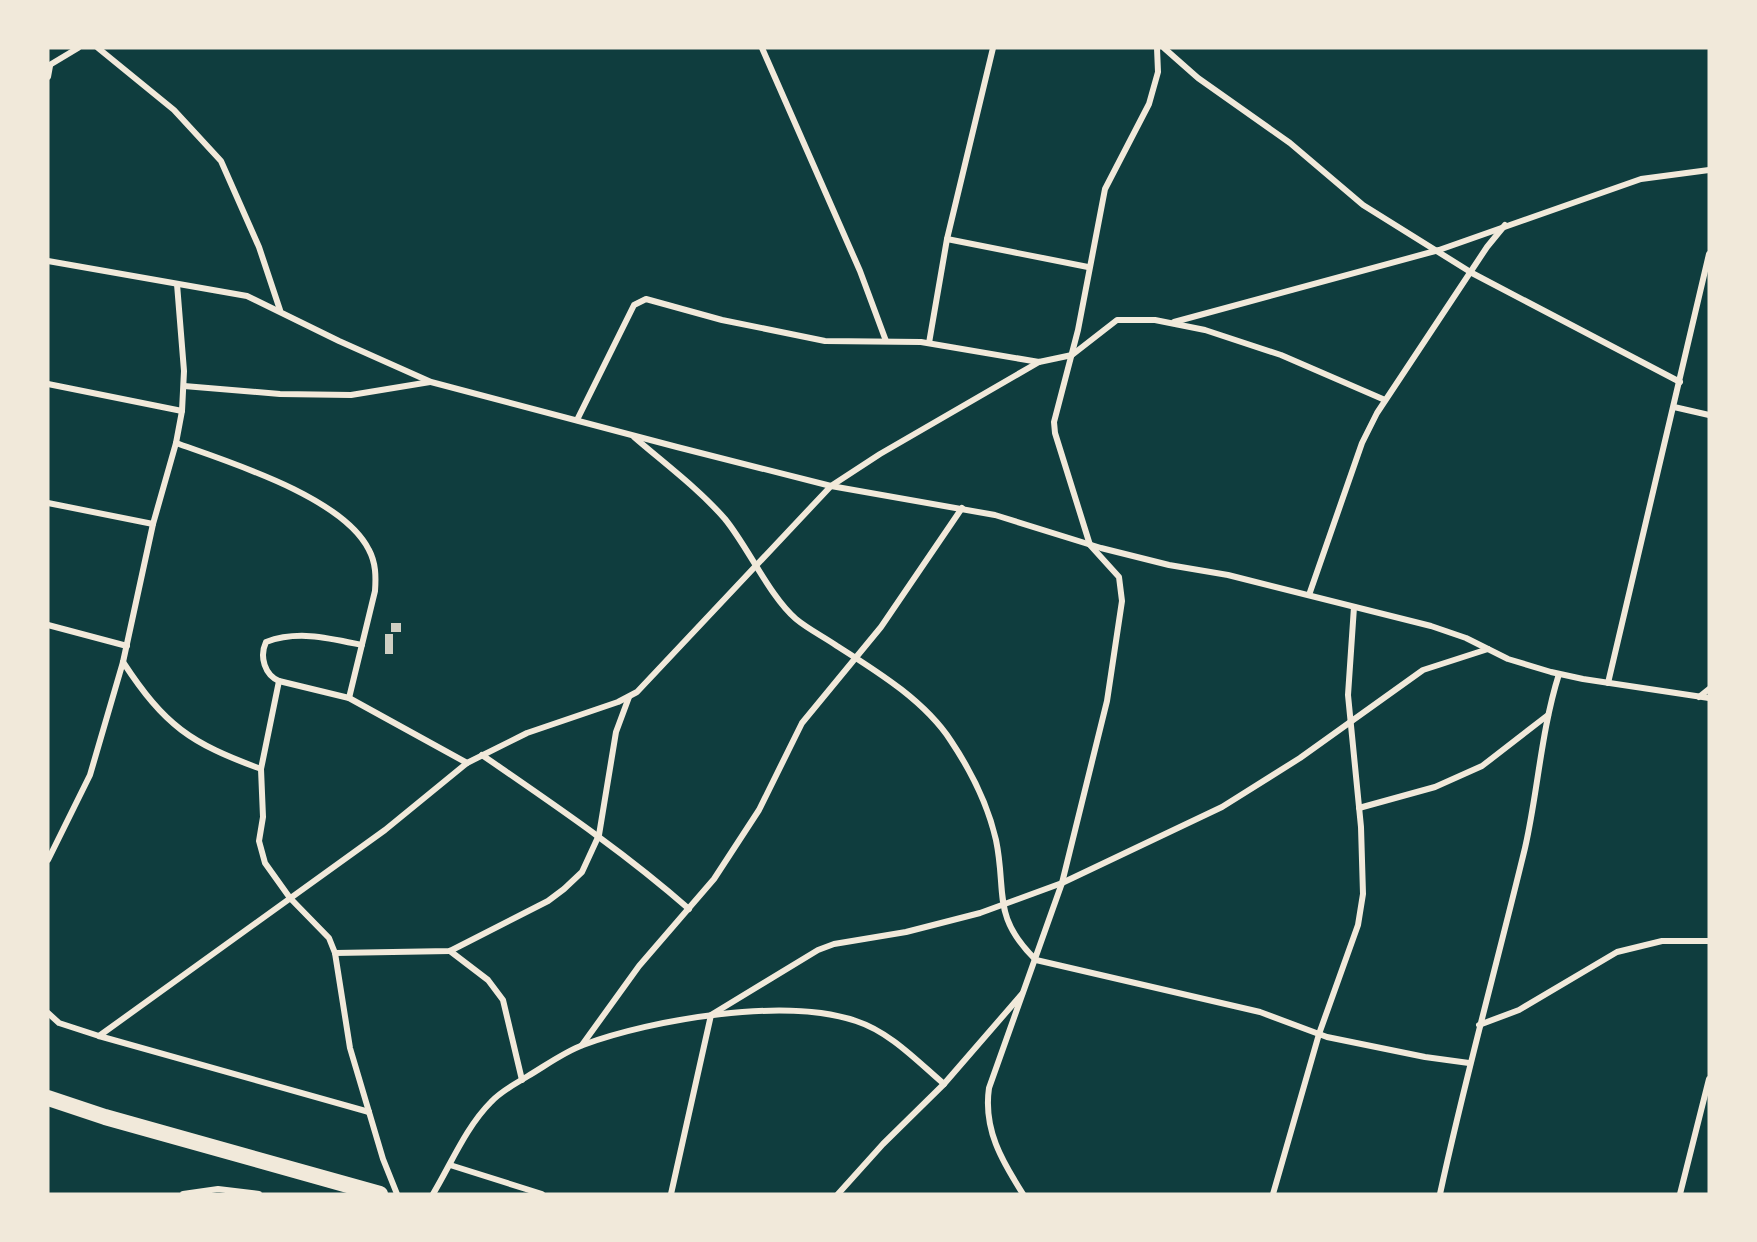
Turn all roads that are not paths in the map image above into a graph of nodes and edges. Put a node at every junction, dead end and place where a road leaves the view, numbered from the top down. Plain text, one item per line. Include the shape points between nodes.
1 (66, 48) edge
2 (78, 48) edge
3 (98, 48) edge
4 (762, 48) edge
5 (993, 48) edge
6 (1157, 48) edge
7 (1164, 48) edge
8 (66, 56) junction
9 (49, 66) edge
10 (48, 77) edge
11 (1709, 170) edge
12 (1505, 225) junction
13 (947, 239) junction
14 (1439, 250) junction
15 (1709, 254) edge
16 (48, 261) edge
17 (1088, 267) junction
18 (1472, 273) junction
19 (177, 284) junction
20 (280, 310) junction
21 (1170, 323) junction
22 (886, 341) junction
23 (929, 343) junction
24 (1072, 355) junction
25 (1039, 362) junction
26 (431, 382) junction
27 (1680, 382) junction
28 (48, 384) edge
29 (184, 386) junction
30 (1385, 400) junction
31 (1674, 407) junction
32 (182, 411) junction
33 (1709, 415) edge
34 (577, 420) junction
35 (631, 434) junction
36 (176, 442) junction
37 (831, 486) junction
38 (48, 503) edge
39 (962, 508) junction
40 (153, 524) junction
41 (1090, 545) junction
42 (756, 564) junction
43 (1309, 595) junction
44 (1354, 607) junction
45 (48, 624) edge
46 (362, 645) junction
47 (127, 646) junction
48 (1489, 649) junction
49 (857, 658) junction
50 (123, 662) junction
51 (1559, 674) junction
52 (279, 681) junction
53 (1608, 683) junction
54 (1709, 689) edge
55 (630, 696) junction
56 (1699, 697) junction
57 (349, 698) junction
58 (1709, 698) edge
59 (1549, 714) junction
60 (1350, 721) junction
61 (482, 754) junction
62 (467, 763) junction
63 (261, 770) junction
64 (1359, 808) junction
65 (599, 835) junction
66 (48, 860) edge
67 (1062, 883) junction
68 (290, 898) junction
69 (1002, 905) junction
70 (688, 909) junction
71 (1709, 941) edge
72 (450, 951) junction
73 (335, 953) junction
74 (1036, 960) junction
75 (1025, 990) junction
76 (48, 1013) edge
77 (711, 1015) junction
78 (1479, 1025) junction
79 (1319, 1034) junction
80 (99, 1036) junction
81 (582, 1045) junction
82 (1469, 1063) junction
83 (1709, 1079) edge
84 (522, 1080) junction
85 (944, 1084) junction
86 (48, 1098) edge
87 (369, 1112) junction
88 (450, 1165) junction
89 (183, 1194) edge
90 (259, 1194) edge
91 (380, 1194) edge
92 (397, 1194) edge
93 (433, 1194) edge
94 (542, 1194) edge
95 (671, 1194) edge
96 (838, 1194) edge
97 (1023, 1194) edge
98 (1273, 1194) edge
99 (1440, 1194) edge
100 (1680, 1194) edge

1 - 8 street
2 - 8 street
3 - 20 street via 174,110 221,162 259,247
4 - 22 street via 860,271
5 - 13 street
6 - 17 street via 1158,72 1153,90 1105,189
7 - 14 street via 1355,199
8 - 9 street
9 - 10 street
11 - 12 street via 1641,179
12 - 14 street
12 - 18 street
13 - 17 street
13 - 23 street
14 - 18 street
14 - 21 street
15 - 27 street
16 - 19 street
17 - 24 street
18 - 27 street
18 - 30 street
19 - 20 street via 247,296
19 - 29 street
20 - 26 street
21 - 24 street via 1117,320
21 - 30 street via 1281,355
22 - 23 street
22 - 34 street via 825,341 722,320 654,300 639,300
23 - 25 street
24 - 25 street
24 - 41 street via 1056,407 1055,433
25 - 37 street
26 - 29 street via 351,395
26 - 34 street
27 - 31 street
28 - 32 street
29 - 32 street
30 - 43 street via 1362,443
31 - 33 street
31 - 53 street
32 - 36 street
34 - 35 street
35 - 37 street
35 - 42 street via 720,514
36 - 40 street
36 - 46 street via 258,473 335,512 358,535 369,550 376,573
37 - 39 street
37 - 42 street
38 - 40 street
39 - 41 street
39 - 49 street
40 - 47 street
41 - 43 street
41 - 67 street via 1119,577 1122,601 1107,700
42 - 49 street via 795,618
42 - 55 street via 688,641
43 - 44 street
44 - 48 street via 1431,626
44 - 60 street via 1348,677
45 - 47 street
46 - 52 street via 304,634 266,642 266,670 269,677
46 - 57 street
47 - 50 street
48 - 51 street via 1515,662
48 - 60 street via 1429,667
49 - 69 street via 930,716 950,738 969,770 996,842
49 - 70 street via 802,723 759,810 714,879
50 - 63 street via 165,718 190,738
50 - 66 street via 90,775
51 - 53 street
51 - 59 street
52 - 57 street
52 - 63 street
53 - 56 street
54 - 56 street
55 - 61 street via 527,733
55 - 65 street via 616,732
56 - 58 street
57 - 62 street
59 - 64 street via 1482,766 1435,787
59 - 78 street via 1529,830
60 - 64 street
60 - 67 street via 1222,807
61 - 62 street
61 - 65 street
62 - 68 street via 425,800
63 - 68 street via 263,817 259,842 265,863
64 - 79 street via 1363,894 1358,925
65 - 70 street
65 - 72 street via 582,872 564,889
67 - 69 street
67 - 74 street
68 - 73 street via 329,938
68 - 80 street
69 - 74 street via 1016,938
69 - 77 street via 906,932 818,950
70 - 81 street via 639,966
71 - 78 street via 1662,941 1617,952 1519,1010
72 - 73 street
72 - 84 street via 500,994
73 - 87 street via 350,1048
74 - 75 street
74 - 79 street via 1260,1012
75 - 85 street
75 - 97 street via 992,1077 987,1102 1002,1161
76 - 80 street via 59,1023
77 - 81 street
77 - 85 street via 781,1011 845,1017 880,1032
77 - 95 street
78 - 82 street
79 - 82 street
79 - 98 street
80 - 87 street
81 - 84 street
82 - 99 street
83 - 100 street
84 - 88 street via 502,1091 485,1108
85 - 96 street
86 - 91 highway via 105,1118
87 - 92 street
88 - 93 street
88 - 94 street
89 - 90 street via 218,1189

